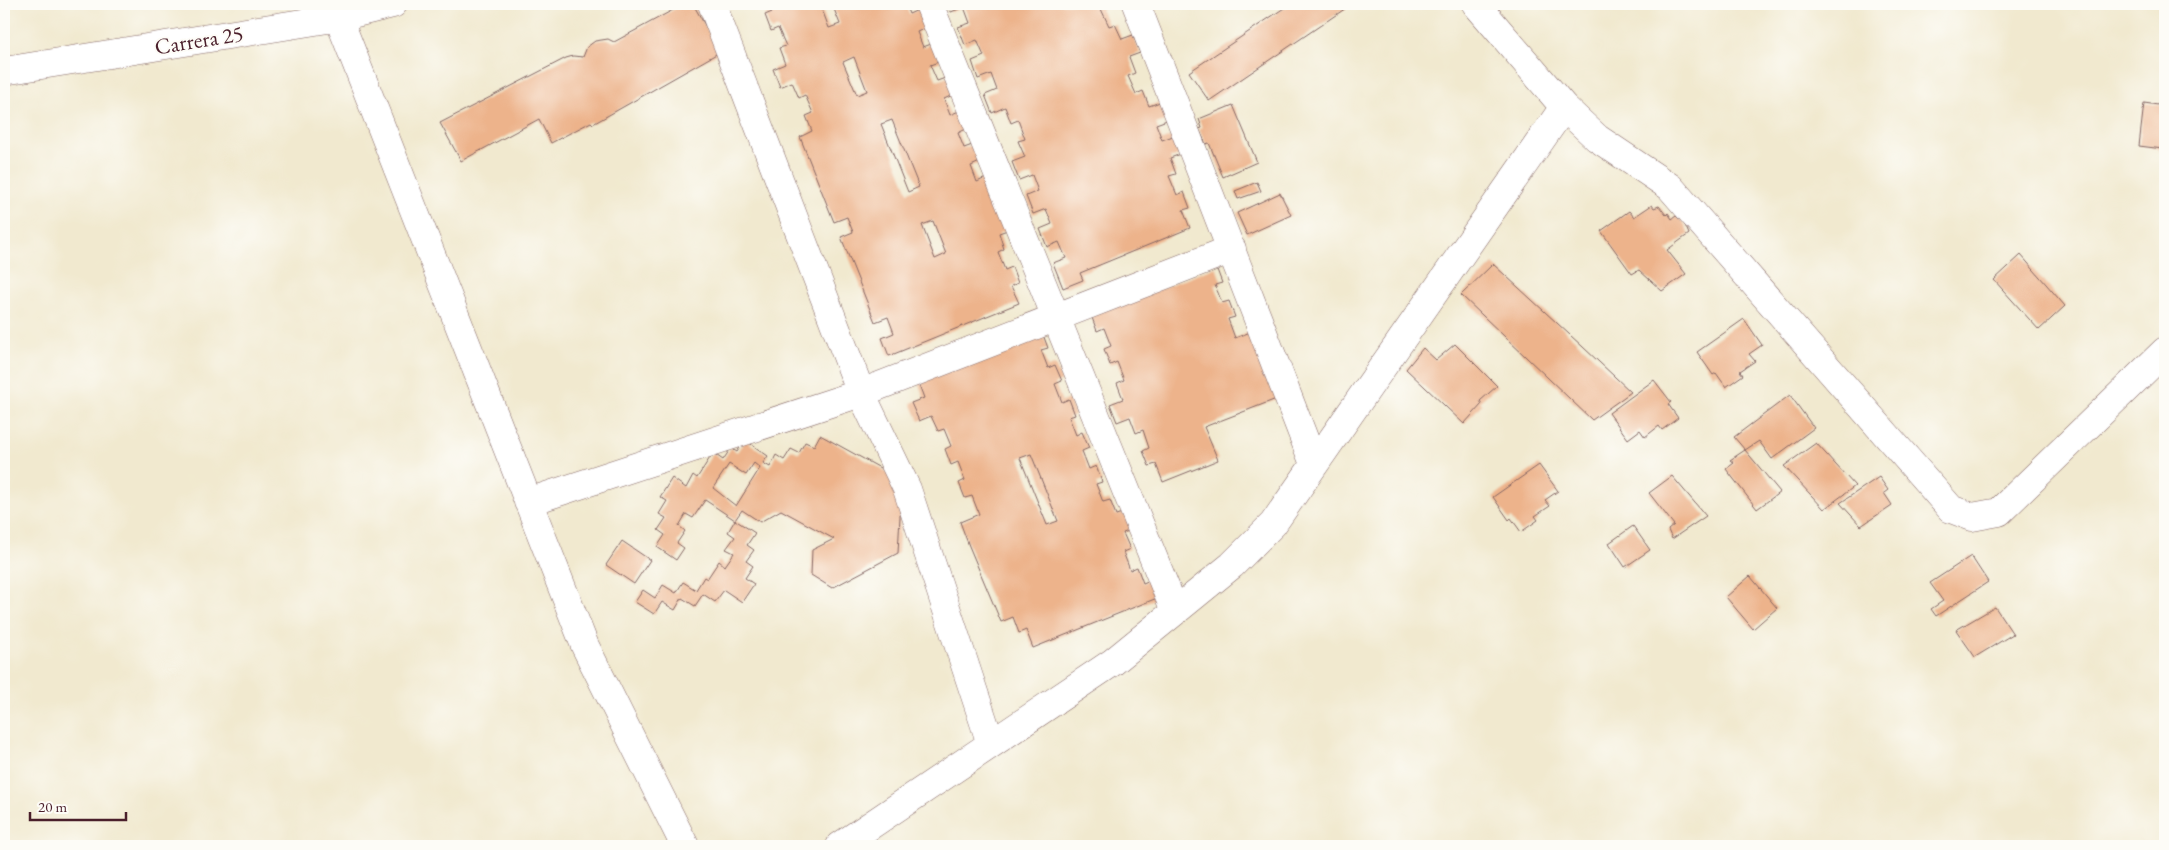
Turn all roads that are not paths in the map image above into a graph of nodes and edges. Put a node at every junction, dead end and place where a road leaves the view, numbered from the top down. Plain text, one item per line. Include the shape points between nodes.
1 (393, 4) edge
2 (712, 4) edge
3 (929, 4) edge
4 (1136, 4) edge
5 (1476, 4) edge
6 (336, 11) edge
7 (4, 71) edge
8 (1564, 107) junction
9 (1232, 248) junction
10 (1057, 317) junction
11 (2165, 351) edge
12 (861, 393) junction
13 (1314, 464) junction
14 (528, 502) junction
15 (1175, 612) junction
16 (991, 744) junction
17 (684, 846) edge
18 (840, 846) edge

1 - 6 street, Carrera 25
2 - 12 street
3 - 10 street
4 - 9 street
5 - 8 street
6 - 7 street, Carrera 25
6 - 14 street
8 - 11 street via 1597,138 1670,186 1951,509 1972,517 1999,512
8 - 13 street
9 - 10 street
9 - 13 street
10 - 12 street
10 - 15 street
12 - 14 street
12 - 16 street via 907,489
13 - 15 street via 1273,524 1232,565
14 - 17 street via 585,646
15 - 16 street via 1113,662
16 - 18 street

